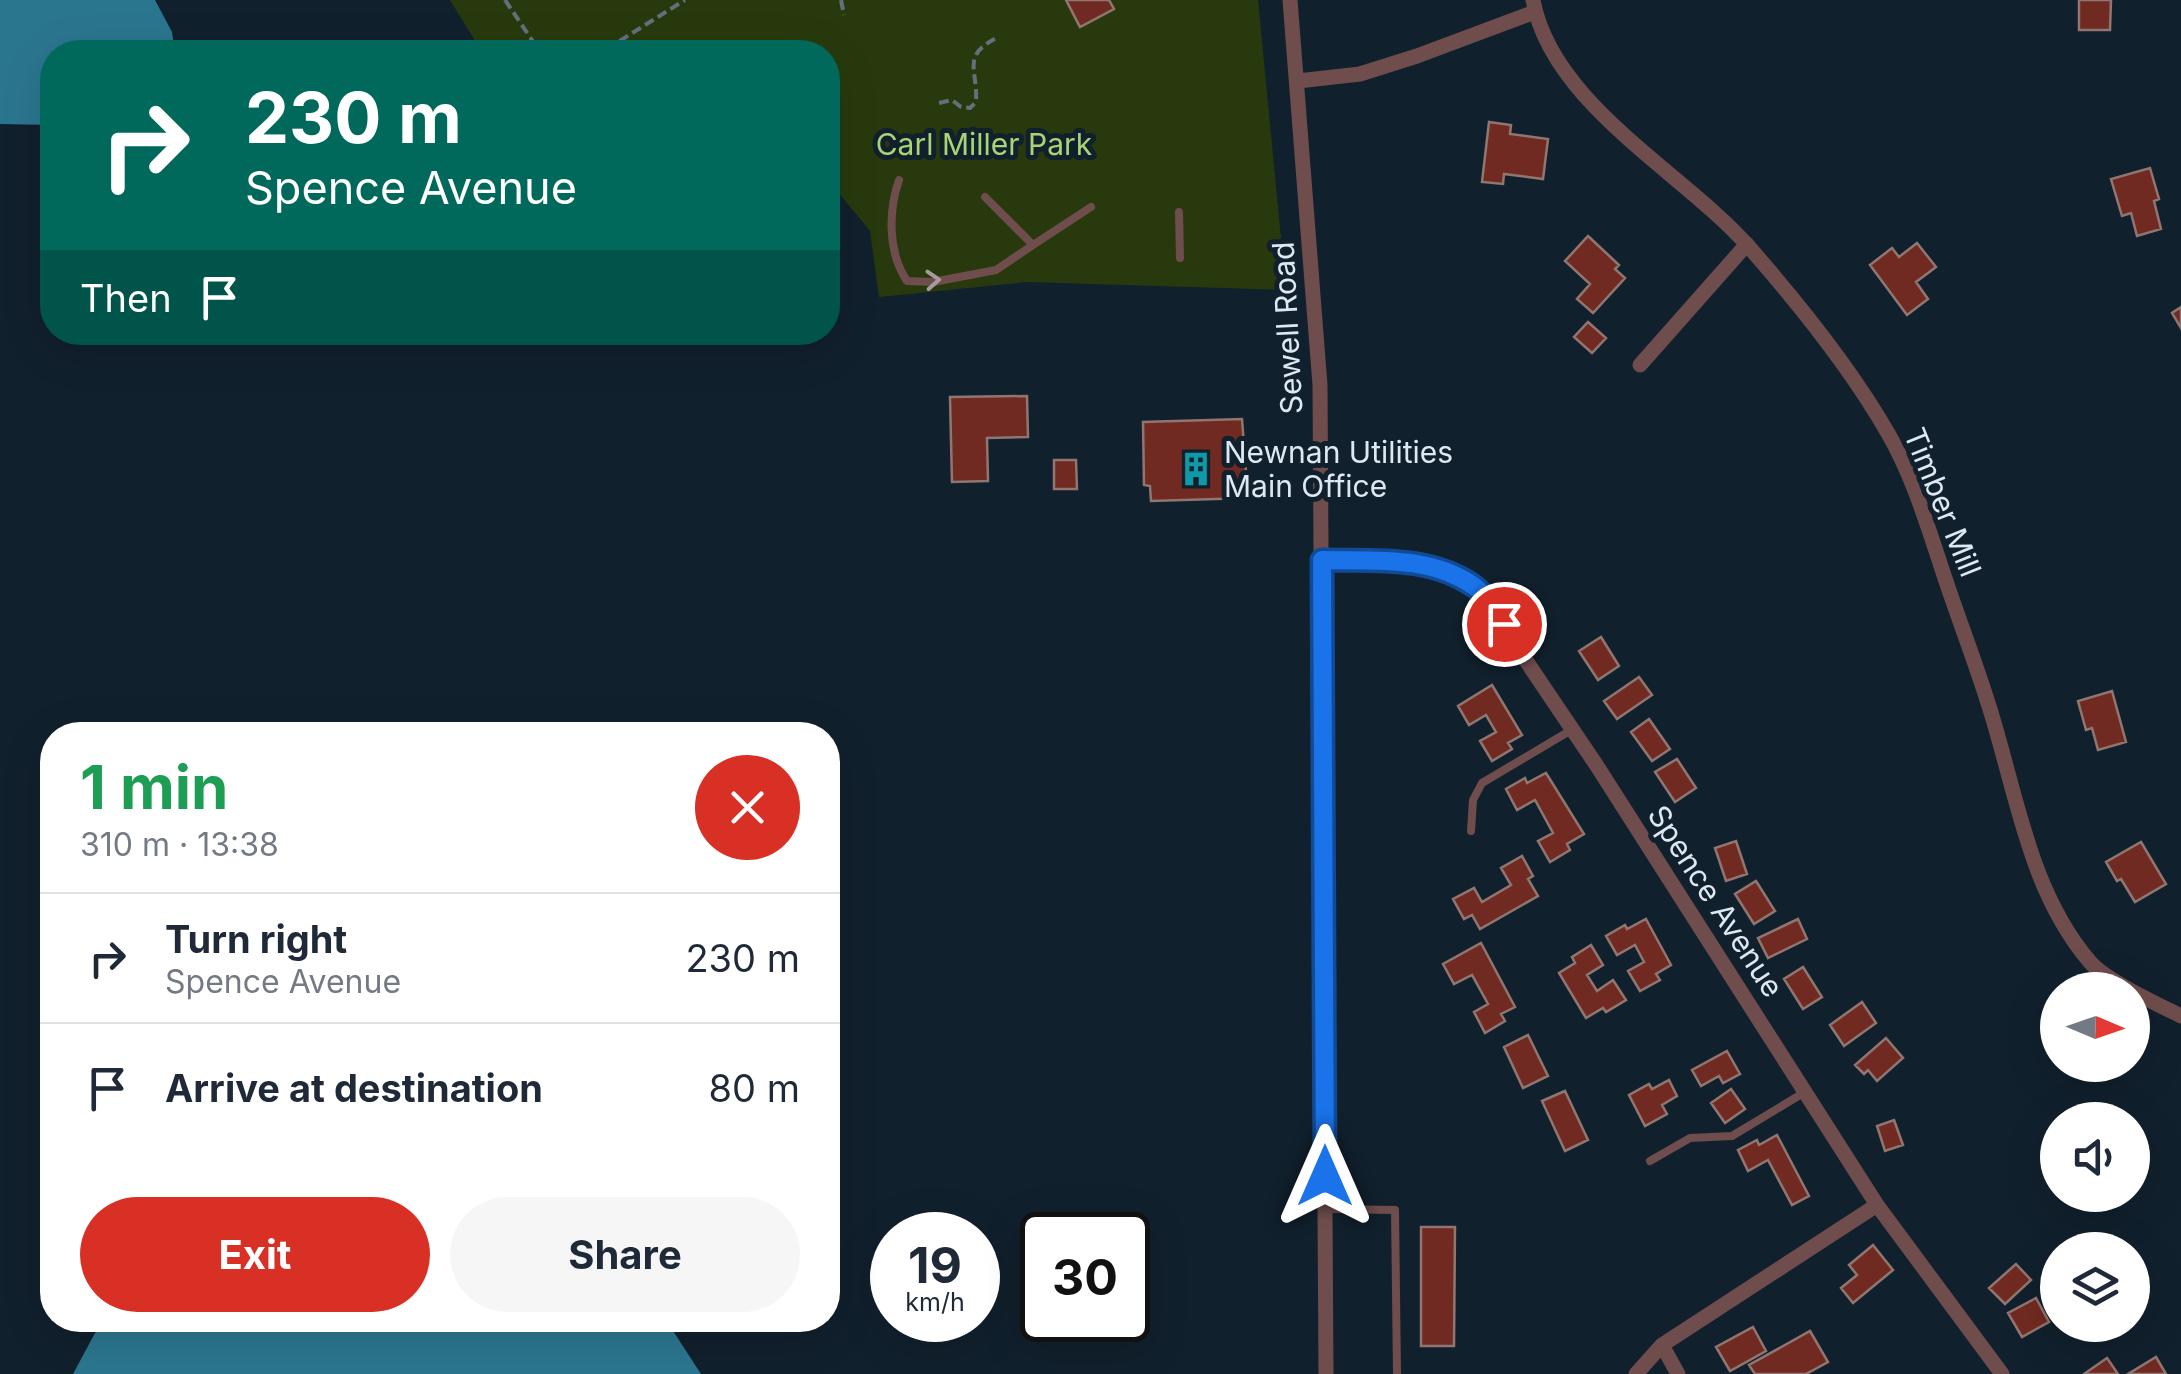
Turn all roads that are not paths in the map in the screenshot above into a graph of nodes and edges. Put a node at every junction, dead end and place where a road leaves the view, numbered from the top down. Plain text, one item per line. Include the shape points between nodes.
1 (1290, 0) edge
2 (1534, 6) edge
3 (1298, 82) junction
4 (899, 180) dead end
5 (986, 197) dead end
6 (1091, 207) dead end
7 (1179, 212) dead end
8 (1747, 244) junction
9 (1034, 245) junction
10 (1180, 258) dead end
11 (1640, 365) dead end
12 (1322, 560) junction
13 (1572, 730) junction
14 (1471, 831) dead end
15 (2181, 1016) edge
16 (1805, 1092) junction
17 (1650, 1161) dead end
18 (1877, 1205) junction
19 (1326, 1209) junction
20 (1662, 1345) junction
21 (1326, 1374) edge
22 (1397, 1374) edge
23 (1636, 1374) edge
24 (1678, 1374) edge
25 (2002, 1374) edge

1 - 3 street, Sewell Road
2 - 3 street via 1417,56 1360,74
2 - 8 street, Timber Mill via 1556,57 1589,100
3 - 12 street, Sewell Road via 1320,385
4 -> 9 lane via 892,200 894,263 906,281 996,270
5 - 9 lane
6 - 9 lane
7 - 10 lane
8 - 11 street
8 - 15 street, Timber Mill via 1841,363 1911,482 1996,727 2032,860 2061,923 2093,966
12 - 13 street, Spence Avenue via 1437,566 1477,588
12 - 19 street, Sewell Road
13 - 14 lane via 1482,783
13 - 16 street, Spence Avenue
16 - 17 lane via 1732,1136 1682,1140
16 - 18 street, Spence Avenue
18 - 20 street
18 - 25 street, Spence Avenue
19 - 21 street, Sewell Road
19 - 22 lane via 1395,1210
20 - 23 street
20 - 24 street

